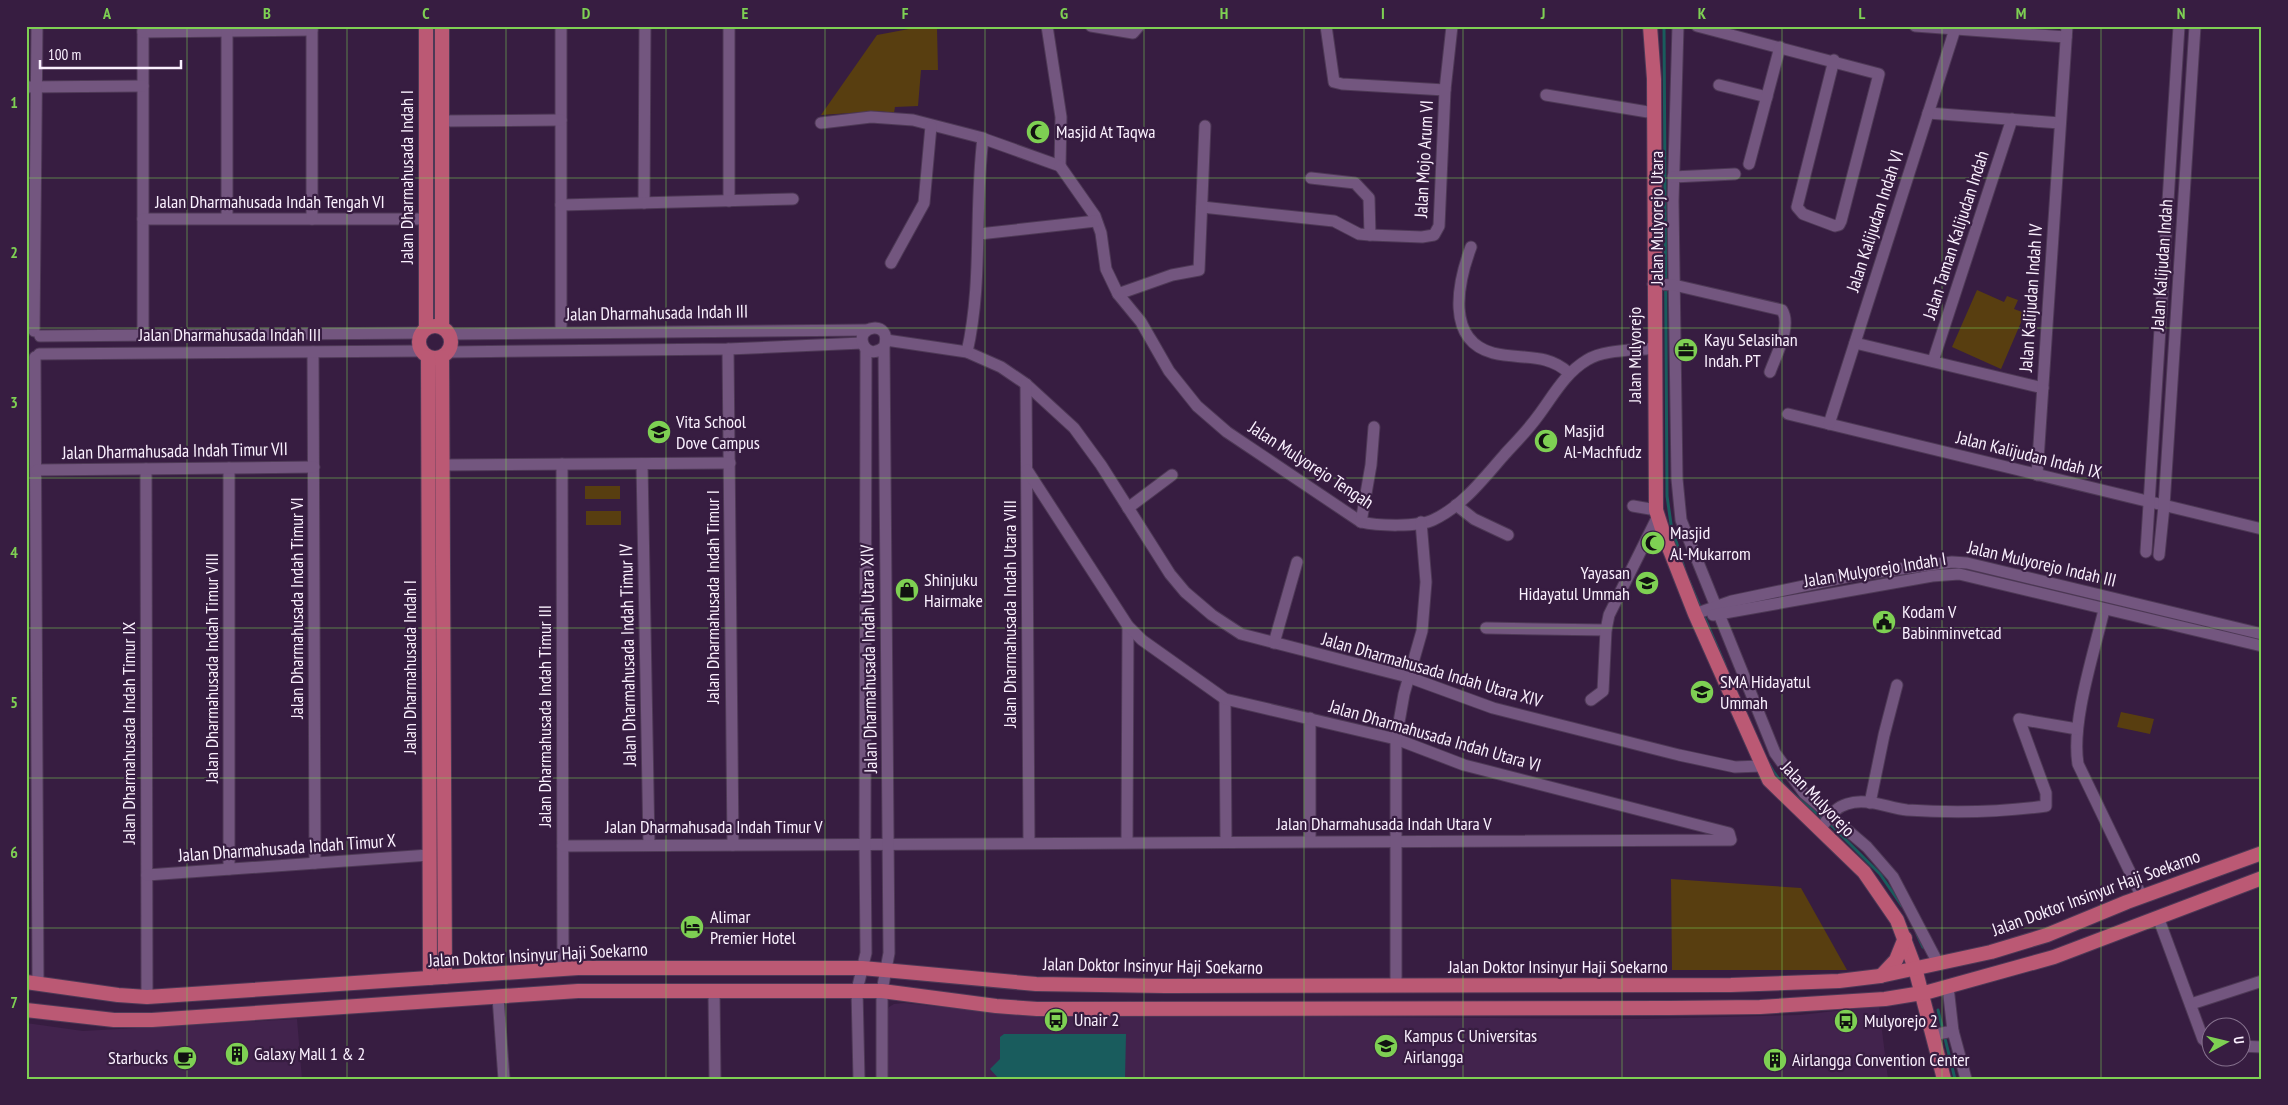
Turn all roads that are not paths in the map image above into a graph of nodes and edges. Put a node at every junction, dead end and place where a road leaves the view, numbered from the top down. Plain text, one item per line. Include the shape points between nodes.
1 (37, 26) edge
2 (426, 26) edge
3 (442, 26) edge
4 (561, 26) edge
5 (645, 26) edge
6 (729, 26) edge
7 (1047, 26) edge
8 (1091, 26) edge
9 (1139, 26) edge
10 (1326, 26) edge
11 (1452, 26) edge
12 (1650, 26) edge
13 (1678, 26) edge
14 (1697, 26) edge
15 (1915, 26) edge
16 (2179, 26) edge
17 (2195, 26) edge
18 (312, 28) edge
19 (143, 29) edge
20 (227, 29) edge
21 (1954, 29) junction
22 (2066, 32) edge
23 (1780, 47) junction
24 (1834, 60) junction
25 (1719, 85) dead end
26 (143, 86) junction
27 (32, 88) edge
28 (1444, 90) junction
29 (1546, 95) dead end
30 (1767, 97) junction
31 (1928, 112) junction
32 (1654, 113) junction
33 (2012, 119) junction
34 (561, 120) junction
35 (442, 121) junction
36 (2060, 122) junction
37 (821, 123) dead end
38 (930, 126) junction
39 (1205, 126) dead end
40 (983, 138) junction
41 (1749, 164) dead end
42 (1060, 166) junction
43 (1666, 172) junction
44 (1735, 174) dead end
45 (1311, 178) dead end
46 (793, 199) dead end
47 (729, 201) junction
48 (644, 203) junction
49 (561, 204) junction
50 (1202, 207) junction
51 (227, 218) junction
52 (143, 219) junction
53 (312, 219) junction
54 (426, 219) junction
55 (1096, 221) junction
56 (979, 234) junction
57 (1370, 235) junction
58 (1471, 247) dead end
59 (891, 263) dead end
60 (1656, 284) junction
61 (1672, 285) junction
62 (1118, 294) junction
63 (866, 330) junction
64 (424, 331) junction
65 (445, 331) junction
66 (33, 332) edge
67 (561, 332) junction
68 (143, 335) junction
69 (1855, 342) junction
70 (885, 344) junction
71 (864, 346) junction
72 (728, 349) junction
73 (313, 352) junction
74 (967, 352) junction
75 (1663, 353) junction
76 (424, 354) junction
77 (445, 354) junction
78 (34, 357) edge
79 (1933, 361) junction
80 (1770, 372) dead end
81 (1569, 373) junction
82 (1026, 384) junction
83 (2043, 388) junction
84 (1788, 414) dead end
85 (1829, 424) junction
86 (1374, 427) dead end
87 (1666, 438) junction
88 (730, 463) junction
89 (562, 464) junction
90 (642, 464) junction
91 (443, 465) junction
92 (314, 467) junction
93 (229, 468) junction
94 (146, 469) junction
95 (37, 470) junction
96 (1027, 470) junction
97 (1172, 475) dead end
98 (2037, 475) junction
99 (2150, 502) junction
100 (1456, 505) junction
101 (1633, 506) dead end
102 (2164, 506) junction
103 (1128, 508) junction
104 (1657, 513) junction
105 (1361, 522) junction
106 (1421, 522) junction
107 (2262, 529) edge
108 (1508, 535) dead end
109 (2146, 552) dead end
110 (2159, 554) dead end
111 (1297, 562) dead end
112 (1856, 575) junction
113 (1859, 589) junction
114 (1716, 610) junction
115 (2104, 610) junction
116 (1699, 616) junction
117 (1128, 626) junction
118 (1486, 628) dead end
119 (1606, 630) junction
120 (2262, 634) edge
121 (32, 637) edge
122 (1274, 643) junction
123 (2262, 646) edge
124 (32, 654) edge
125 (1408, 677) junction
126 (429, 680) junction
127 (444, 680) junction
128 (1897, 685) dead end
129 (1225, 699) junction
130 (1591, 700) dead end
131 (1310, 718) junction
132 (2077, 729) junction
133 (1396, 739) junction
134 (1761, 766) junction
135 (1870, 803) junction
136 (1825, 823) junction
137 (1729, 833) joint
138 (1310, 840) junction
139 (1394, 841) junction
140 (1127, 842) junction
141 (1226, 842) junction
142 (889, 843) junction
143 (1029, 843) junction
144 (733, 844) junction
145 (865, 844) junction
146 (649, 845) junction
147 (563, 846) junction
148 (2262, 853) edge
149 (1860, 854) junction
150 (429, 856) junction
151 (315, 863) junction
152 (1871, 866) junction
153 (229, 869) junction
154 (146, 875) junction
155 (2262, 878) edge
156 (2142, 897) junction
157 (2127, 902) junction
158 (2102, 914) junction
159 (2158, 917) junction
160 (2137, 924) junction
161 (2111, 935) junction
162 (1905, 938) junction
163 (1926, 965) junction
164 (564, 968) junction
165 (578, 968) junction
166 (862, 968) junction
167 (886, 970) junction
168 (1880, 976) junction
169 (446, 977) junction
170 (430, 978) junction
171 (2262, 981) edge
172 (32, 983) edge
173 (1396, 986) junction
174 (289, 988) junction
175 (858, 990) junction
176 (1935, 990) junction
177 (578, 991) junction
178 (714, 991) junction
179 (882, 991) junction
180 (147, 997) junction
181 (498, 997) junction
182 (2191, 1004) junction
183 (26, 1010) edge
184 (298, 1011) junction
185 (1951, 1031) junction
186 (2200, 1031) edge
187 (1934, 1035) junction
188 (504, 1079) edge
189 (715, 1079) edge
190 (859, 1079) edge
191 (882, 1079) edge
192 (1944, 1079) edge
193 (1966, 1079) edge

1 - 27 street
2 - 54 main road, Jalan Dharmahusada Indah I
3 - 35 main road, Jalan Dharmahusada Indah I
4 - 34 street
5 - 48 street
6 - 47 street
7 - 42 street via 1061,117
8 - 9 street via 1132,33
10 - 28 street, Jalan Mojo Arum VI via 1334,82
11 - 28 street, Jalan Mojo Arum VI
12 - 32 main road, Jalan Mulyorejo
13 - 43 street, Jalan Mulyorejo Utara
14 - 23 street
15 - 21 street
16 - 99 street, Jalan Kalijudan Indah
17 - 102 street, Jalan Kalijudan Indah
18 - 20 street
18 - 53 street
19 - 20 street
19 - 26 street
20 - 51 street
21 - 22 street
21 - 31 street, Jalan Kalijudan Indah VI
22 - 36 street, Jalan Kalijudan Indah IV
23 - 24 street
23 - 30 street
24 - 24 street via 1880,75 1838,226 1803,214 1797,207
25 - 30 street
26 - 27 street
26 - 52 street
27 - 66 street
28 - 57 street, Jalan Mojo Arum VI via 1439,226 1434,235 1422,237
29 - 32 street
30 - 41 street
31 - 33 street
31 - 69 street, Jalan Kalijudan Indah VI
32 - 43 main road, Jalan Mulyorejo
33 - 36 street
33 - 79 street, Jalan Taman Kalijudan Indah
34 - 35 street
34 - 49 street
35 - 65 main road, Jalan Dharmahusada Indah I
36 - 83 street, Jalan Kalijudan Indah IV
37 - 38 street via 871,117 913,120
38 - 40 street
38 - 59 street via 924,203
39 - 50 street
40 - 42 street
40 - 56 street via 978,194
42 - 55 street, Jalan Mulyorejo Tengah
43 - 44 street
43 - 60 main road, Jalan Mulyorejo
43 - 61 street, Jalan Mulyorejo Utara
45 - 57 street via 1355,183 1369,198
46 - 47 street
47 - 48 street
48 - 49 street
49 - 67 street
50 - 57 street, Jalan Mojo Arum VI via 1334,221 1359,234
50 - 62 street via 1199,270
51 - 52 street, Jalan Dharmahusada Indah Tengah VI
51 - 53 street, Jalan Dharmahusada Indah Tengah VI
52 - 68 street
53 - 54 street, Jalan Dharmahusada Indah Tengah VI
54 - 64 main road, Jalan Dharmahusada Indah I
55 - 56 street
55 - 62 street, Jalan Mulyorejo Tengah via 1106,268
56 - 74 street via 977,284
58 - 81 street via 1458,302 1459,320 1467,336 1480,347 1493,352 1544,358
60 - 61 street
60 - 75 main road, Jalan Mulyorejo
61 - 75 street, Jalan Mulyorejo Utara
61 - 80 street via 1782,310 1785,327
62 - 105 street, Jalan Mulyorejo Tengah via 1141,322 1169,371 1197,406 1227,432
63 - 67 street, Jalan Dharmahusada Indah III
63 - 70 street via 880,329
63 - 71 street via 862,336
64 - 65 main road via 437,326
64 - 68 street, Jalan Dharmahusada Indah III
64 - 76 main road via 419,339
65 - 67 street, Jalan Dharmahusada Indah III
65 - 77 main road via 451,340
66 - 68 street, Jalan Dharmahusada Indah III
66 - 78 street via 42,345
69 - 79 street
69 - 85 street, Jalan Kalijudan Indah VI
70 - 71 street via 879,351 872,352
70 - 74 street, Jalan Dharmahusada Indah Utara XIV
70 - 142 street, Jalan Dharmahusada Indah Utara XIV
71 - 72 street, Jalan Dharmahusada Indah III
71 - 145 street, Jalan Dharmahusada Indah Utara XIV
72 - 77 street, Jalan Dharmahusada Indah III
72 - 88 street, Jalan Dharmahusada Indah Timur I
73 - 76 street, Jalan Dharmahusada Indah III
73 - 78 street, Jalan Dharmahusada Indah III
73 - 92 street, Jalan Dharmahusada Indah Timur VI
74 - 82 street, Jalan Dharmahusada Indah Utara XIV
75 - 81 street, Jalan Mulyorejo Tengah via 1598,355
75 - 87 main road, Jalan Mulyorejo
75 - 87 street, Jalan Mulyorejo Utara
76 - 77 main road
76 - 126 main road, Jalan Dharmahusada Indah I
77 - 91 main road, Jalan Dharmahusada Indah I
78 - 95 street
79 - 83 street
81 - 100 street, Jalan Mulyorejo Tengah via 1536,420 1474,491
82 - 96 street, Jalan Dharmahusada Indah Utara VIII
82 - 103 street, Jalan Dharmahusada Indah Utara XIV via 1074,428
83 - 98 street, Jalan Kalijudan Indah IV
84 - 85 street, Jalan Kalijudan Indah IX
85 - 98 street, Jalan Kalijudan Indah IX
86 - 105 street
87 - 104 main road, Jalan Mulyorejo
87 - 114 street, Jalan Mulyorejo Utara via 1680,520
88 - 90 street
88 - 144 street, Jalan Dharmahusada Indah Timur I
89 - 90 street
89 - 91 street
89 - 147 street, Jalan Dharmahusada Indah Timur III
90 - 146 street, Jalan Dharmahusada Indah Timur IV
91 - 127 main road, Jalan Dharmahusada Indah I
92 - 93 street, Jalan Dharmahusada Indah Timur VII
92 - 151 street, Jalan Dharmahusada Indah Timur VI
93 - 94 street, Jalan Dharmahusada Indah Timur VII
93 - 153 street, Jalan Dharmahusada Indah Timur VIII
94 - 95 street, Jalan Dharmahusada Indah Timur VII
94 - 154 street, Jalan Dharmahusada Indah Timur IX
95 - 121 street
96 - 117 street, Jalan Dharmahusada Indah Utara VI
96 - 143 street, Jalan Dharmahusada Indah Utara VIII
97 - 103 street
98 - 99 street, Jalan Kalijudan Indah IX
99 - 102 street, Jalan Kalijudan Indah IX
99 - 109 street, Jalan Kalijudan Indah
100 - 106 street, Jalan Mulyorejo Tengah via 1431,521
100 - 108 street via 1474,519
101 - 104 street
102 - 107 street, Jalan Kalijudan Indah IX
102 - 110 street, Jalan Kalijudan Indah
103 - 122 street, Jalan Dharmahusada Indah Utara XIV via 1185,592 1229,628
104 - 116 main road, Jalan Mulyorejo
104 - 119 street
105 - 106 street, Jalan Mulyorejo Tengah via 1373,525
106 - 125 street via 1425,609 1419,644
111 - 122 street
112 - 113 street
112 - 114 street, Jalan Mulyorejo Indah III
112 - 120 street, Jalan Mulyorejo Indah III via 1932,563 1967,563
113 - 114 street, Jalan Mulyorejo Indah I
113 - 115 street, Jalan Mulyorejo Indah I via 1959,574
114 - 116 street, Jalan Mulyorejo Indah III
114 - 136 street, Jalan Mulyorejo Utara via 1775,753
115 - 123 street, Jalan Mulyorejo Indah I
115 - 132 street
116 - 134 main road, Jalan Mulyorejo
117 - 129 street, Jalan Dharmahusada Indah Utara VI via 1142,640
117 - 140 street
118 - 119 street
119 - 130 street via 1604,691
121 - 124 street
122 - 125 street, Jalan Dharmahusada Indah Utara XIV
124 - 172 street
125 - 133 street
125 - 134 street, Jalan Dharmahusada Indah Utara XIV via 1493,708 1679,756 1736,767
126 - 127 main road
126 - 150 main road, Jalan Dharmahusada Indah I
127 - 169 main road, Jalan Dharmahusada Indah I
128 - 135 street
129 - 131 street, Jalan Dharmahusada Indah Utara VI
129 - 141 street
131 - 133 street, Jalan Dharmahusada Indah Utara VI
131 - 138 street
132 - 135 street via 2019,719 2046,793 2046,806 2011,811 1907,810
132 - 156 street via 2078,764
133 - 137 street, Jalan Dharmahusada Indah Utara VI via 1464,765
133 - 139 street
134 - 136 main road, Jalan Mulyorejo via 1769,780
135 - 136 street via 1847,804
136 - 149 main road, Jalan Mulyorejo
136 - 149 street, Jalan Mulyorejo Utara
137 - 139 street, Jalan Dharmahusada Indah Utara V via 1732,838 1729,841
138 - 139 street, Jalan Dharmahusada Indah Utara V
138 - 141 street, Jalan Dharmahusada Indah Utara V
139 - 173 street
140 - 141 street, Jalan Dharmahusada Indah Utara V
140 - 143 street, Jalan Dharmahusada Indah Utara V
142 - 143 street, Jalan Dharmahusada Indah Utara V
142 - 145 street, Jalan Dharmahusada Indah Timur V
142 - 167 street, Jalan Dharmahusada Indah Utara XIV via 889,953
144 - 145 street, Jalan Dharmahusada Indah Timur V
144 - 146 street, Jalan Dharmahusada Indah Timur V
145 - 166 street, Jalan Dharmahusada Indah Utara XIV via 866,953
146 - 147 street, Jalan Dharmahusada Indah Timur V
147 - 164 street, Jalan Dharmahusada Indah Timur III
148 - 156 main road, Jalan Doktor Insinyur Haji Soekarno
149 - 152 main road, Jalan Mulyorejo
149 - 152 street, Jalan Mulyorejo Utara
150 - 151 street, Jalan Dharmahusada Indah Timur X
150 - 170 main road, Jalan Dharmahusada Indah I
151 - 153 street, Jalan Dharmahusada Indah Timur X
152 - 162 main road, Jalan Mulyorejo
152 - 163 street, Jalan Mulyorejo Utara via 1897,884
153 - 154 street, Jalan Dharmahusada Indah Timur X
154 - 180 street, Jalan Dharmahusada Indah Timur IX
155 - 159 main road
156 - 157 main road, Jalan Doktor Insinyur Haji Soekarno
157 - 158 main road, Jalan Doktor Insinyur Haji Soekarno
157 - 160 main road via 2128,919
158 - 161 main road via 2111,917 2114,924
158 - 163 main road, Jalan Doktor Insinyur Haji Soekarno via 2000,949
159 - 160 main road
159 - 182 street
160 - 161 main road
161 - 176 main road via 2054,958
162 - 163 main road, Jalan Mulyorejo
162 - 168 main road via 1896,960
163 - 168 main road, Jalan Doktor Insinyur Haji Soekarno
163 - 176 main road, Jalan Mulyorejo
164 - 165 main road, Jalan Doktor Insinyur Haji Soekarno
164 - 169 main road, Jalan Doktor Insinyur Haji Soekarno
165 - 166 main road, Jalan Doktor Insinyur Haji Soekarno
165 - 177 main road via 582,979
166 - 167 main road, Jalan Doktor Insinyur Haji Soekarno
166 - 175 street, Jalan Dharmahusada Indah Utara XIV
167 - 173 main road, Jalan Doktor Insinyur Haji Soekarno via 1036,984
167 - 179 street, Jalan Dharmahusada Indah Utara XIV
168 - 173 main road, Jalan Doktor Insinyur Haji Soekarno via 1839,981 1731,985
169 - 170 main road, Jalan Doktor Insinyur Haji Soekarno
170 - 174 main road, Jalan Doktor Insinyur Haji Soekarno
171 - 182 street
172 - 180 main road, Jalan Doktor Insinyur Haji Soekarno
174 - 180 main road, Jalan Doktor Insinyur Haji Soekarno
174 - 184 main road via 287,1004
175 - 178 main road
175 - 179 main road
175 - 190 street, Jalan Dharmahusada Indah Utara XIV
176 - 179 main road via 1885,999 1760,1007 1155,1010 996,1006
176 - 185 street
176 - 187 main road, Jalan Mulyorejo
177 - 178 main road
177 - 181 main road
178 - 189 street
179 - 191 street, Jalan Dharmahusada Indah Utara XIV
181 - 184 main road
181 - 188 street
182 - 186 street
183 - 184 main road via 114,1020
185 - 187 street
185 - 193 street
187 - 192 main road, Jalan Mulyorejo

